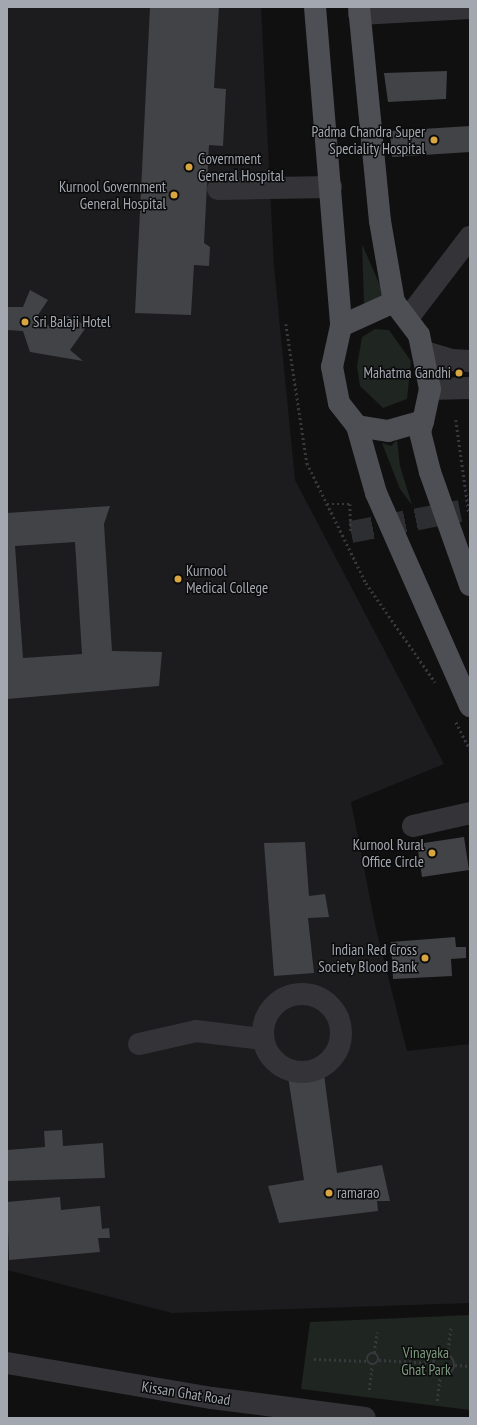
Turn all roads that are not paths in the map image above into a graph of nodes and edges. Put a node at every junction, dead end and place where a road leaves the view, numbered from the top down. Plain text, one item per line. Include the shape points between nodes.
1 (315, 7) edge
2 (470, 8) edge
3 (359, 10) edge
4 (331, 187) junction
5 (218, 190) dead end
6 (470, 237) edge
7 (401, 310) junction
8 (341, 326) junction
9 (425, 352) junction
10 (470, 360) edge
11 (470, 388) edge
12 (430, 389) junction
13 (423, 421) junction
14 (357, 426) junction
15 (470, 585) edge
16 (462, 711) edge
17 (470, 813) edge
18 (413, 826) dead end
19 (262, 1039) dead end
20 (139, 1044) dead end
21 (7, 1363) edge
22 (365, 1418) edge

1 - 4 main road
2 - 3 street
3 - 7 main road via 380,221
4 - 5 street
4 - 8 main road
6 - 7 street
7 - 8 main road
7 - 9 main road
8 - 14 main road via 332,367 339,403
9 - 10 street via 452,360
9 - 12 main road
11 - 12 street
12 - 13 main road
13 - 14 main road via 388,431
13 - 15 main road via 420,432 430,472
14 - 16 main road via 376,493
17 - 18 street
19 - 20 street via 196,1031
21 - 22 street, Kissan Ghat Road via 212,1398

